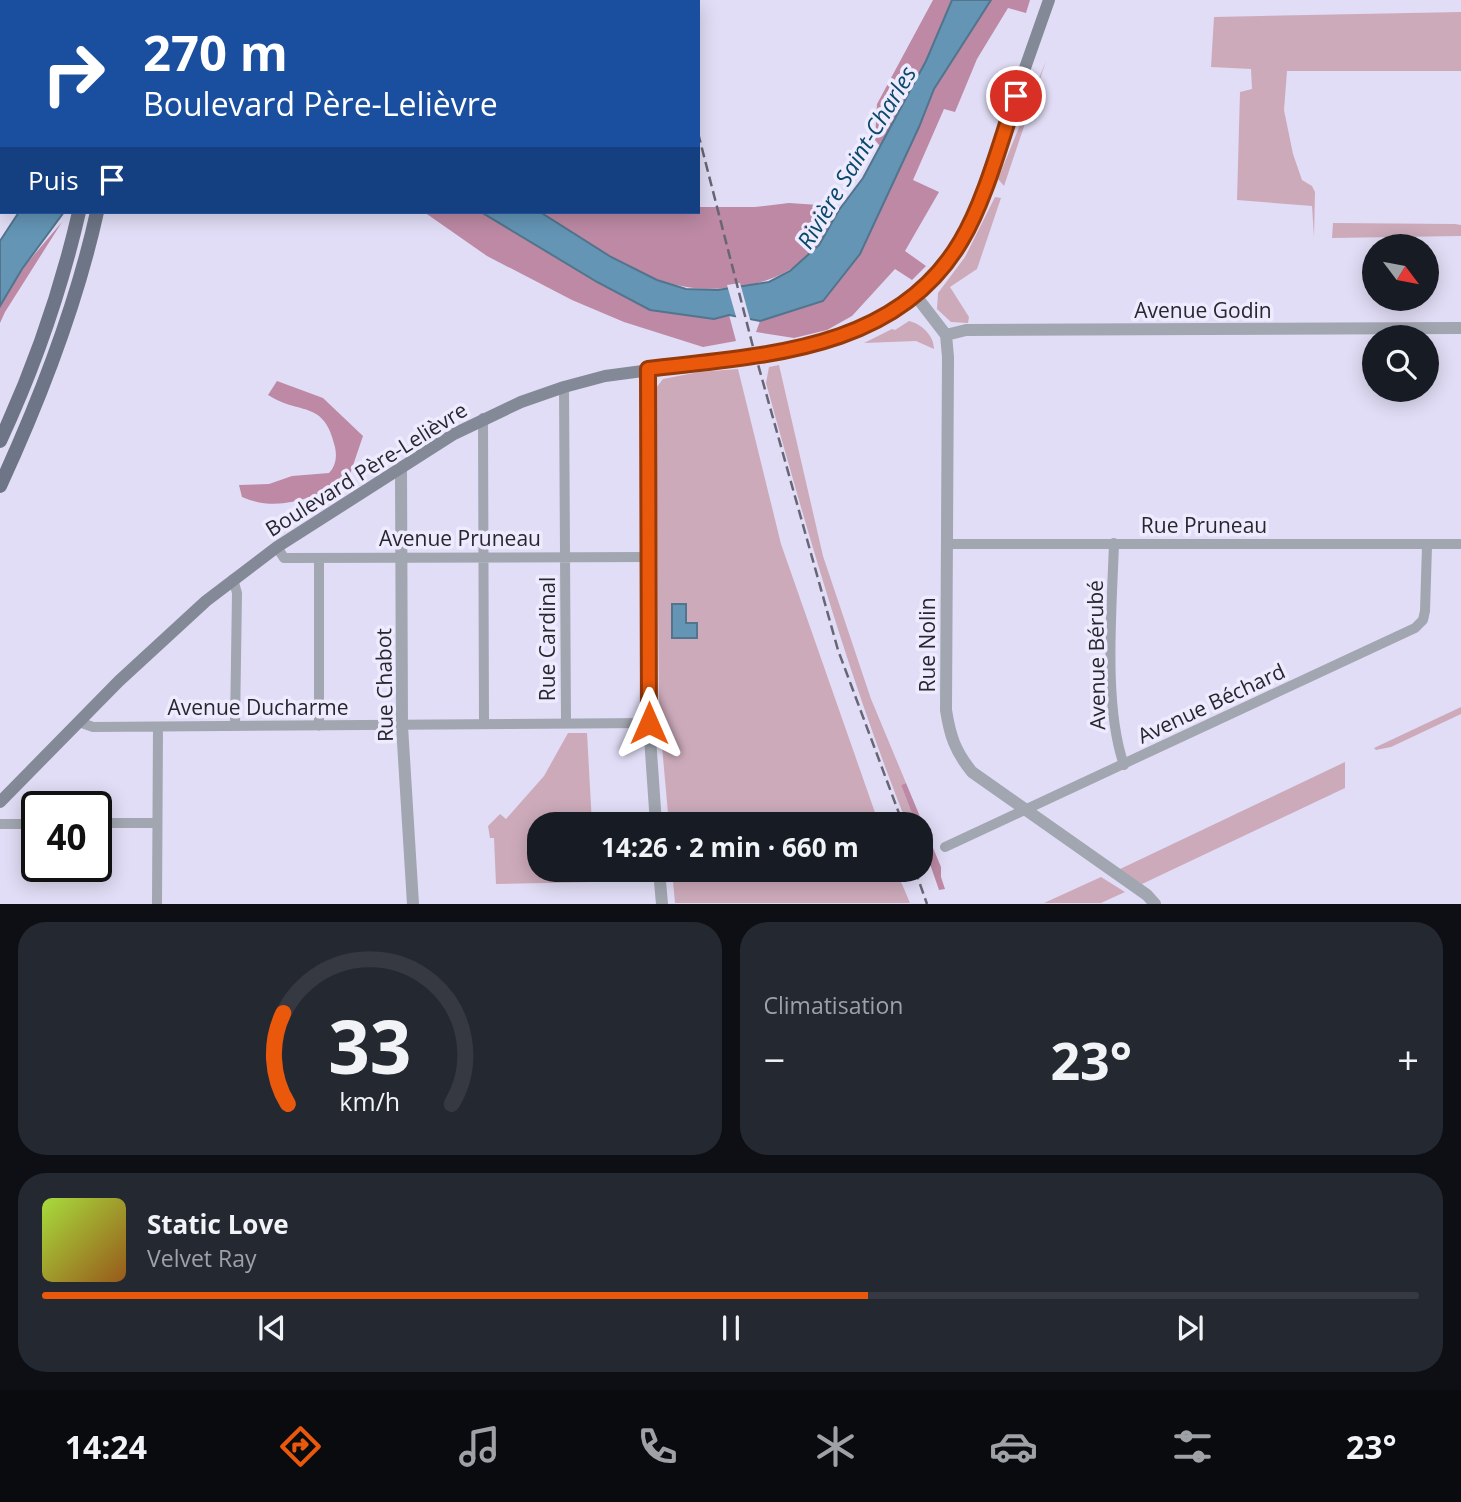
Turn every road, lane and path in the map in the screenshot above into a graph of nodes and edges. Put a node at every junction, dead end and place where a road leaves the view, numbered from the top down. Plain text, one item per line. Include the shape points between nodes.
1 (1049, 0) edge
2 (78, 214) edge
3 (97, 214) edge
4 (916, 296) junction
5 (1461, 328) edge
6 (946, 335) junction
7 (648, 369) junction
8 (565, 387) junction
9 (483, 418) junction
10 (0, 441) edge
11 (401, 467) junction
12 (0, 486) edge
13 (1114, 543) junction
14 (946, 544) junction
15 (1461, 544) edge
16 (1427, 546) junction
17 (277, 547) junction
18 (649, 557) junction
19 (319, 558) junction
20 (403, 558) junction
21 (484, 558) junction
22 (566, 558) junction
23 (233, 579) junction
24 (79, 722) junction
25 (566, 723) junction
26 (649, 723) junction
27 (484, 724) junction
28 (158, 726) junction
29 (235, 726) junction
30 (319, 726) junction
31 (402, 726) junction
32 (1124, 765) junction
33 (32, 768) junction
34 (0, 791) edge
35 (0, 802) edge
36 (1025, 811) junction
37 (655, 812) edge
38 (112, 823) edge
39 (156, 823) junction
40 (0, 824) edge
41 (21, 824) edge
42 (944, 848) dead end
43 (660, 882) edge
44 (157, 904) edge
45 (413, 904) edge
46 (662, 904) edge
47 (1156, 904) edge

1 - 4 main road, Boulevard Père-Lelièvre via 970,224 947,262
2 - 10 main road via 46,326
3 - 12 main road via 60,342
4 - 6 street
4 - 7 main road, Boulevard Père-Lelièvre via 873,322 819,344
5 - 6 street, Avenue Godin via 966,330
6 - 14 street, Rue Nolin
7 - 8 main road, Boulevard Père-Lelièvre
7 - 18 street
8 - 9 main road, Boulevard Père-Lelièvre
8 - 22 street, Rue Cardinal
9 - 11 main road, Boulevard Père-Lelièvre
9 - 21 street
11 - 17 main road, Boulevard Père-Lelièvre
11 - 20 street, Rue Chabot
13 - 14 street, Rue Pruneau
13 - 16 street, Rue Pruneau
13 - 32 street, Avenue Bérubé via 1111,669
14 - 36 street, Rue Nolin via 950,737 972,772
15 - 16 street, Rue Pruneau
16 - 32 street, Avenue Béchard via 1425,611 1415,628
17 - 19 street, Avenue Pruneau via 285,558
17 - 23 main road, Boulevard Père-Lelièvre
18 - 22 street, Avenue Pruneau
18 - 26 street
19 - 20 street, Avenue Pruneau
19 - 30 street
20 - 21 street, Avenue Pruneau
20 - 31 street, Rue Chabot
21 - 22 street, Avenue Pruneau
21 - 27 street
22 - 25 street, Rue Cardinal
23 - 24 main road, Boulevard Père-Lelièvre via 174,629
23 - 29 street via 237,593
24 - 28 street, Avenue Ducharme via 93,727
24 - 33 main road, Boulevard Père-Lelièvre
25 - 26 street, Avenue Ducharme
25 - 27 street, Avenue Ducharme
26 - 37 street
27 - 31 street, Avenue Ducharme
28 - 29 street, Avenue Ducharme
28 - 39 street
29 - 30 street, Avenue Ducharme
30 - 31 street, Avenue Ducharme
31 - 45 street, Rue Chabot
32 - 36 street, Avenue Béchard
33 - 34 main road, Boulevard Père-Lelièvre
33 - 35 main road, Boulevard Père-Lelièvre
36 - 42 street, Avenue Béchard
36 - 47 street, Rue Nolin
38 - 39 street
39 - 44 street
40 - 41 street
43 - 46 street

